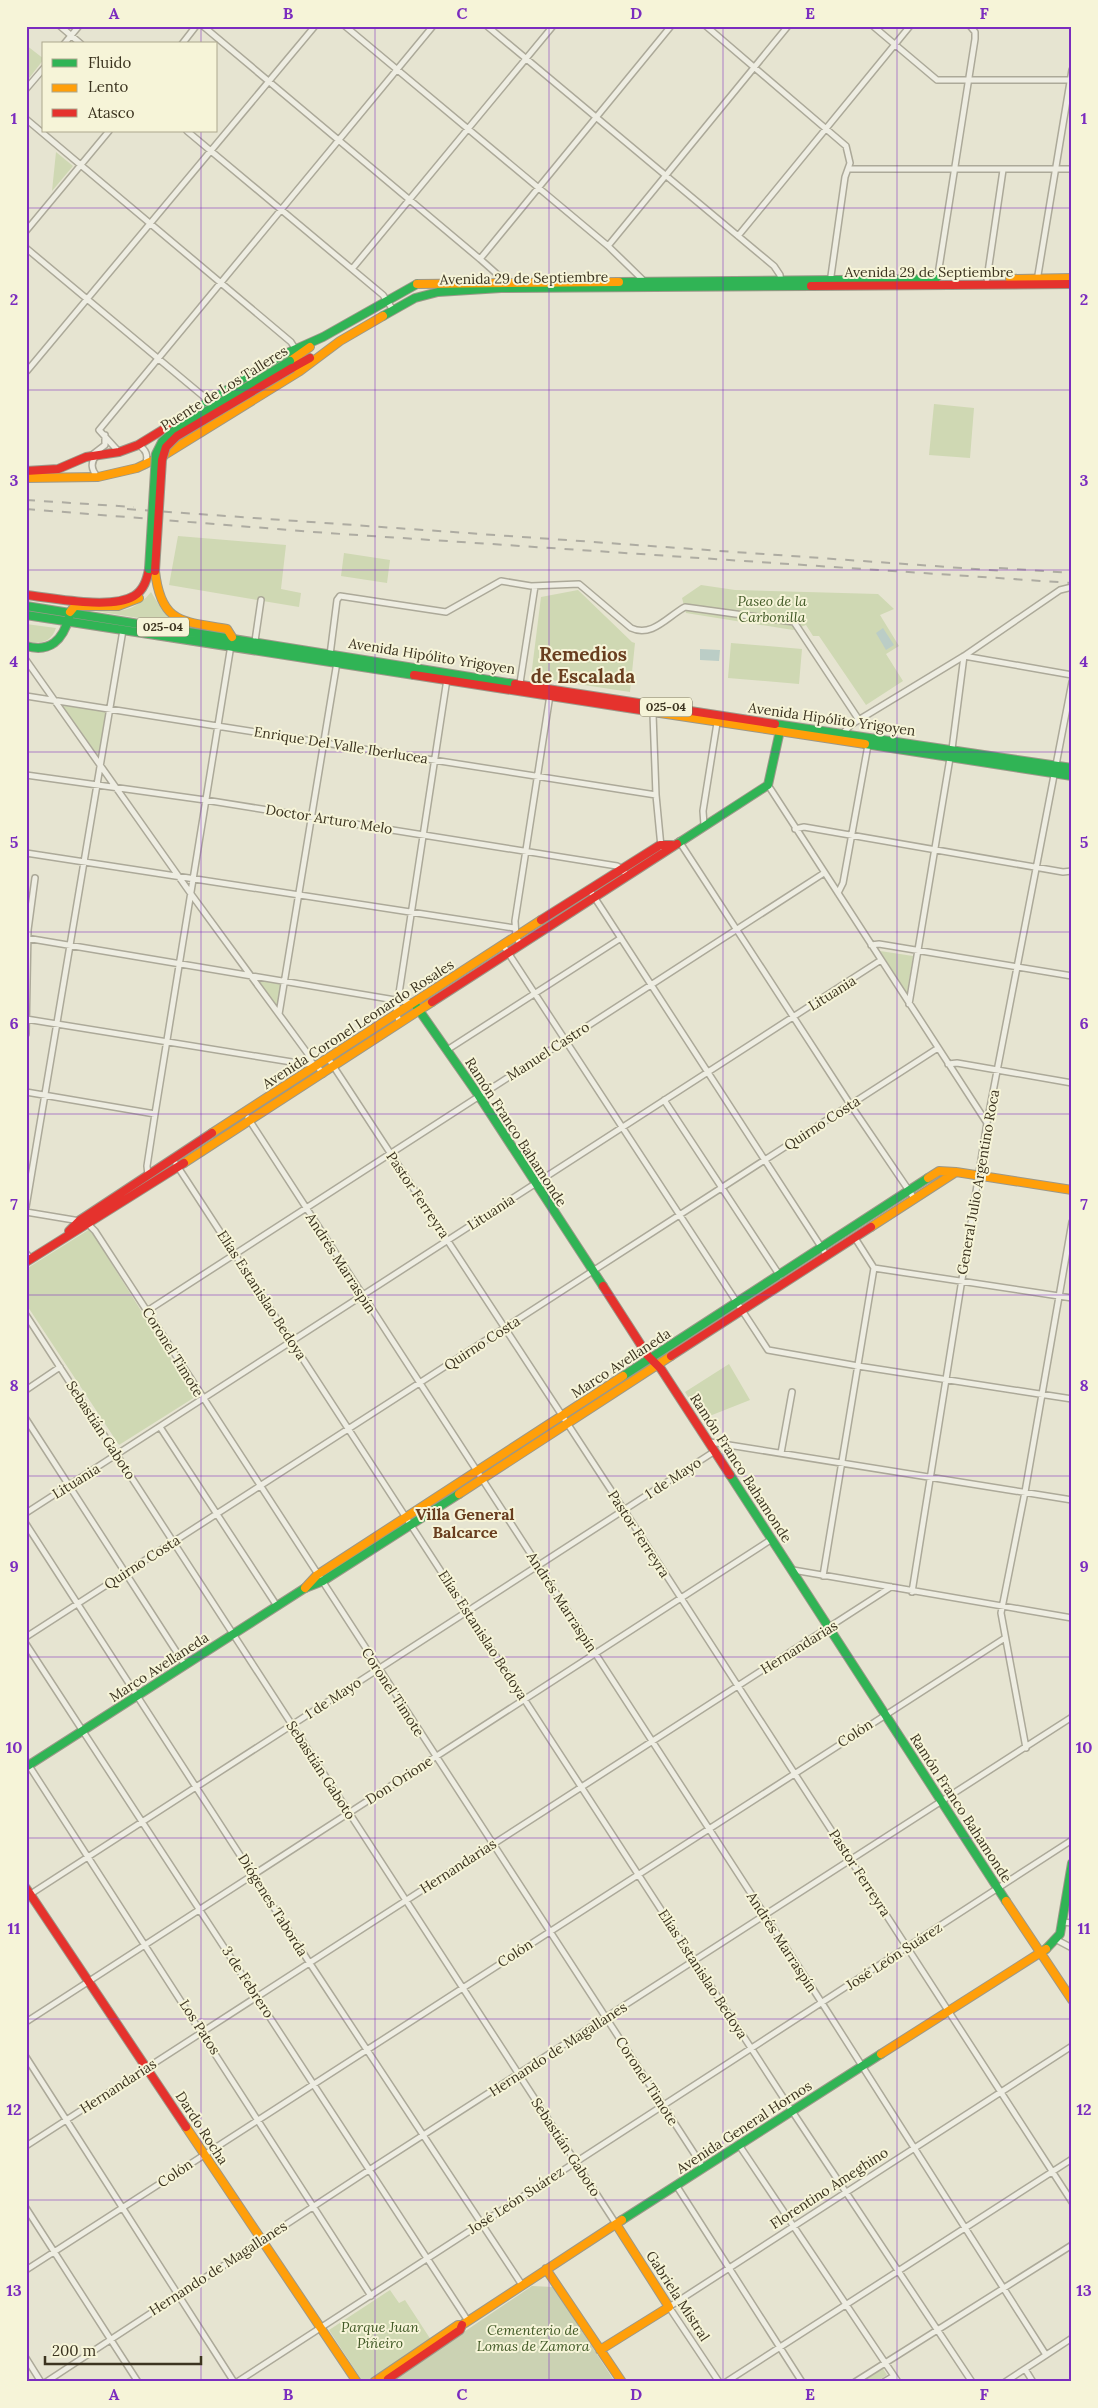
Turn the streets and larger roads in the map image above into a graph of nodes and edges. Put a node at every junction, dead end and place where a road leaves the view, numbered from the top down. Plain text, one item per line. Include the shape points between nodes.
1 (60, 26) edge
2 (78, 26) edge
3 (196, 26) edge
4 (203, 26) edge
5 (315, 26) edge
6 (345, 26) edge
7 (433, 26) edge
8 (487, 26) edge
9 (553, 26) edge
10 (671, 26) edge
11 (706, 26) edge
12 (788, 26) edge
13 (872, 26) edge
14 (910, 26) edge
15 (970, 26) edge
16 (71, 35) junction
17 (66, 42) edge
18 (79, 42) edge
19 (184, 42) edge
20 (894, 45) junction
21 (525, 58) junction
22 (754, 68) junction
23 (42, 70) edge
24 (398, 70) junction
25 (1072, 70) edge
26 (269, 80) junction
27 (968, 80) junction
28 (1071, 80) edge
29 (26, 89) edge
30 (596, 118) junction
31 (26, 120) edge
32 (826, 128) junction
33 (468, 130) junction
34 (108, 132) edge
35 (188, 132) edge
36 (339, 141) junction
37 (210, 151) junction
38 (80, 165) junction
39 (848, 169) junction
40 (1056, 169) junction
41 (1072, 169) edge
42 (953, 170) junction
43 (1003, 170) junction
44 (666, 177) junction
45 (538, 188) junction
46 (410, 199) junction
47 (281, 211) junction
48 (151, 224) junction
49 (26, 230) edge
50 (738, 236) junction
51 (608, 246) junction
52 (26, 248) edge
53 (480, 259) junction
54 (352, 269) junction
55 (1072, 278) edge
56 (987, 279) junction
57 (937, 281) junction
58 (1037, 281) junction
59 (830, 282) junction
60 (220, 283) junction
61 (781, 283) junction
62 (645, 284) junction
63 (1072, 284) edge
64 (501, 285) junction
65 (88, 299) junction
66 (386, 299) junction
67 (393, 310) junction
68 (323, 337) junction
69 (340, 342) junction
70 (296, 350) junction
71 (159, 358) junction
72 (291, 364) junction
73 (27, 371) edge
74 (209, 401) junction
75 (105, 435) junction
76 (138, 445) junction
77 (119, 452) junction
78 (94, 455) junction
79 (145, 465) junction
80 (26, 471) edge
81 (98, 477) junction
82 (26, 478) edge
83 (154, 571) junction
84 (535, 586) junction
85 (1072, 587) edge
86 (26, 594) edge
87 (261, 600) dead end
88 (80, 602) junction
89 (26, 606) edge
90 (70, 612) junction
91 (26, 616) edge
92 (72, 622) junction
93 (123, 630) junction
94 (232, 637) junction
95 (255, 641) junction
96 (26, 646) edge
97 (231, 648) junction
98 (334, 653) junction
99 (964, 656) junction
100 (26, 660) edge
101 (332, 663) junction
102 (448, 672) junction
103 (1072, 675) edge
104 (446, 681) junction
105 (1072, 682) edge
106 (520, 684) junction
107 (551, 689) junction
108 (26, 696) edge
109 (550, 698) junction
110 (52, 700) junction
111 (109, 709) junction
112 (653, 714) junction
113 (859, 720) junction
114 (717, 723) junction
115 (217, 726) junction
116 (780, 728) junction
117 (843, 733) junction
118 (324, 742) junction
119 (868, 745) junction
120 (951, 753) junction
121 (435, 760) junction
122 (1057, 766) junction
123 (100, 767) junction
124 (1072, 768) edge
125 (1056, 774) junction
126 (26, 775) edge
127 (539, 776) junction
128 (1072, 776) edge
129 (768, 785) junction
130 (97, 786) junction
131 (119, 789) junction
132 (656, 794) junction
133 (206, 800) junction
134 (312, 816) junction
135 (704, 825) junction
136 (795, 829) junction
137 (423, 834) junction
138 (852, 835) junction
139 (675, 843) junction
140 (662, 848) junction
141 (936, 848) junction
142 (26, 853) edge
143 (527, 853) junction
144 (84, 862) junction
145 (1037, 867) junction
146 (1072, 871) edge
147 (624, 872) junction
148 (824, 872) junction
149 (36, 878) dead end
150 (179, 878) junction
151 (193, 880) junction
152 (589, 889) junction
153 (838, 893) junction
154 (191, 894) junction
155 (298, 894) junction
156 (594, 896) junction
157 (411, 912) junction
158 (514, 928) junction
159 (738, 930) junction
160 (516, 937) junction
161 (27, 938) edge
162 (622, 938) junction
163 (503, 945) junction
164 (521, 945) junction
165 (871, 945) junction
166 (71, 946) junction
167 (919, 951) junction
168 (508, 954) junction
169 (882, 960) junction
170 (180, 964) junction
171 (1017, 967) junction
172 (250, 976) junction
173 (1072, 976) edge
174 (285, 982) junction
175 (652, 985) junction
176 (535, 994) junction
177 (398, 1000) junction
178 (414, 1003) junction
179 (909, 1004) junction
180 (420, 1010) junction
181 (278, 1014) junction
182 (396, 1015) junction
183 (794, 1017) junction
184 (26, 1019) edge
185 (400, 1023) junction
186 (58, 1026) junction
187 (26, 1034) edge
188 (565, 1040) junction
189 (167, 1043) junction
190 (938, 1048) junction
191 (447, 1050) junction
192 (328, 1058) junction
193 (314, 1064) junction
194 (948, 1064) junction
195 (334, 1067) junction
196 (708, 1071) junction
197 (998, 1071) junction
198 (322, 1074) junction
199 (1072, 1083) edge
200 (26, 1092) edge
201 (47, 1096) junction
202 (479, 1096) junction
203 (664, 1100) junction
204 (850, 1104) junction
205 (155, 1114) junction
206 (245, 1114) junction
207 (250, 1122) junction
208 (987, 1123) junction
209 (622, 1128) junction
210 (391, 1154) junction
211 (173, 1159) junction
212 (766, 1160) junction
213 (178, 1167) junction
214 (956, 1172) junction
215 (148, 1175) junction
216 (978, 1175) junction
217 (535, 1183) junction
218 (722, 1188) junction
219 (1072, 1190) edge
220 (909, 1191) junction
221 (914, 1198) junction
222 (26, 1207) edge
223 (306, 1209) junction
224 (26, 1212) edge
225 (679, 1215) junction
226 (80, 1220) junction
227 (1072, 1222) edge
228 (88, 1225) junction
229 (65, 1236) junction
230 (855, 1238) junction
231 (448, 1240) junction
232 (822, 1247) junction
233 (235, 1255) junction
234 (827, 1256) junction
235 (28, 1258) edge
236 (874, 1268) junction
237 (592, 1271) junction
238 (780, 1276) junction
239 (962, 1282) junction
240 (362, 1295) junction
241 (1058, 1296) junction
242 (1072, 1298) edge
243 (739, 1308) junction
244 (147, 1311) junction
245 (26, 1315) edge
246 (505, 1328) junction
247 (292, 1341) junction
248 (655, 1362) junction
249 (858, 1366) junction
250 (60, 1367) junction
251 (946, 1380) junction
252 (418, 1383) junction
253 (26, 1390) edge
254 (792, 1392) dead end
255 (1041, 1394) junction
256 (202, 1399) junction
257 (1072, 1399) edge
258 (562, 1416) junction
259 (26, 1419) edge
260 (567, 1424) junction
261 (160, 1427) junction
262 (348, 1428) junction
263 (710, 1442) junction
264 (715, 1451) junction
265 (781, 1453) junction
266 (117, 1455) junction
267 (841, 1463) junction
268 (476, 1471) junction
269 (930, 1477) junction
270 (481, 1479) junction
271 (70, 1486) junction
272 (260, 1487) junction
273 (1025, 1492) junction
274 (1072, 1500) edge
275 (624, 1510) junction
276 (26, 1513) edge
277 (216, 1515) junction
278 (404, 1518) junction
279 (26, 1524) edge
280 (410, 1525) junction
281 (772, 1539) junction
282 (174, 1542) junction
283 (539, 1565) junction
284 (792, 1570) junction
285 (125, 1572) junction
286 (823, 1576) junction
287 (320, 1578) junction
288 (891, 1587) junction
289 (912, 1592) junction
290 (681, 1598) junction
291 (78, 1604) junction
292 (277, 1606) junction
293 (1002, 1607) junction
294 (467, 1611) junction
295 (1072, 1618) edge
296 (829, 1628) junction
297 (234, 1634) junction
298 (26, 1637) edge
299 (1005, 1638) junction
300 (26, 1644) edge
301 (595, 1653) junction
302 (185, 1665) junction
303 (378, 1669) junction
304 (737, 1686) junction
305 (137, 1696) junction
306 (525, 1699) junction
307 (885, 1713) junction
308 (1072, 1717) edge
309 (292, 1725) junction
310 (83, 1731) junction
311 (651, 1741) junction
312 (1026, 1748) junction
313 (435, 1757) junction
314 (27, 1764) edge
315 (794, 1772) junction
316 (580, 1786) junction
317 (196, 1787) junction
318 (941, 1803) junction
319 (349, 1812) junction
320 (143, 1822) junction
321 (708, 1828) junction
322 (1072, 1840) edge
323 (492, 1844) junction
324 (88, 1857) junction
325 (850, 1859) junction
326 (1072, 1863) edge
327 (638, 1874) junction
328 (254, 1875) junction
329 (1000, 1889) junction
330 (28, 1893) edge
331 (406, 1899) junction
332 (200, 1910) junction
333 (765, 1916) junction
334 (1063, 1922) junction
335 (1072, 1923) edge
336 (549, 1930) junction
337 (1057, 1940) junction
338 (146, 1944) junction
339 (907, 1947) junction
340 (1072, 1948) edge
341 (1041, 1952) junction
342 (695, 1961) junction
343 (309, 1962) junction
344 (89, 1980) junction
345 (462, 1987) junction
346 (257, 1996) junction
347 (1072, 2000) edge
348 (822, 2003) junction
349 (949, 2010) junction
350 (606, 2018) junction
351 (26, 2022) edge
352 (203, 2032) junction
353 (1072, 2046) edge
354 (367, 2048) junction
355 (751, 2048) junction
356 (26, 2057) edge
357 (862, 2066) junction
358 (147, 2067) junction
359 (519, 2074) junction
360 (314, 2083) junction
361 (1001, 2092) junction
362 (663, 2106) junction
363 (792, 2111) junction
364 (258, 2119) junction
365 (67, 2120) junction
366 (423, 2135) junction
367 (739, 2145) junction
368 (26, 2146) edge
369 (914, 2148) junction
370 (204, 2154) junction
371 (1072, 2158) edge
372 (575, 2162) junction
373 (703, 2167) junction
374 (369, 2170) junction
375 (1052, 2171) junction
376 (676, 2185) junction
377 (846, 2192) junction
378 (1072, 2202) edge
379 (314, 2206) junction
380 (26, 2208) edge
381 (123, 2208) junction
382 (480, 2224) junction
383 (616, 2224) junction
384 (794, 2226) junction
385 (966, 2226) junction
386 (262, 2239) junction
387 (1072, 2245) edge
388 (54, 2252) junction
389 (426, 2258) junction
390 (729, 2268) junction
391 (546, 2269) junction
392 (26, 2270) edge
393 (897, 2270) junction
394 (522, 2286) junction
395 (1005, 2287) junction
396 (178, 2294) junction
397 (371, 2296) junction
398 (846, 2304) junction
399 (669, 2306) junction
400 (465, 2323) junction
401 (321, 2328) junction
402 (937, 2330) junction
403 (1072, 2338) edge
404 (111, 2340) junction
405 (779, 2347) junction
406 (600, 2350) junction
407 (1046, 2355) junction
408 (26, 2358) edge
409 (886, 2362) junction
410 (1025, 2369) junction
411 (894, 2376) junction
412 (41, 2382) edge
413 (46, 2382) edge
414 (138, 2382) edge
415 (235, 2382) edge
416 (357, 2382) edge
417 (374, 2382) edge
418 (384, 2382) edge
419 (622, 2382) edge
420 (719, 2382) edge
421 (726, 2382) edge
422 (802, 2382) edge
423 (855, 2382) edge
424 (884, 2382) edge
425 (898, 2382) edge
426 (972, 2382) edge
427 (1005, 2382) edge
428 (1033, 2382) edge

1 - 16 street
2 - 16 street
3 - 19 street
4 - 26 street
5 - 26 street
6 - 24 street
7 - 24 street
8 - 21 street
9 - 21 street
10 - 30 street
11 - 22 street
12 - 22 street
13 - 20 street
14 - 20 street
15 - 27 street via 975,32
16 - 17 street
16 - 18 street
20 - 27 street via 933,78
20 - 32 street
21 - 30 street
21 - 33 street
22 - 32 street
22 - 44 street
23 - 29 street
24 - 33 street
24 - 36 street
25 - 28 street
26 - 36 street
26 - 37 street
27 - 28 street
27 - 42 street
28 - 40 street
30 - 44 street
30 - 45 street
31 - 38 street
32 - 39 street via 846,146 850,157
32 - 50 street
33 - 45 street
33 - 46 street
34 - 38 street
35 - 37 street
36 - 46 street
36 - 47 street
37 - 47 street
37 - 48 street
38 - 48 street
38 - 49 street
39 - 42 street
39 - 59 street via 844,177
40 - 41 street
40 - 43 street
40 - 58 street
42 - 43 street
42 - 57 street
43 - 56 street
44 - 50 street
44 - 51 street
45 - 51 street
45 - 53 street
46 - 53 street
46 - 54 street
47 - 54 street
47 - 60 street
48 - 60 street
48 - 65 street
50 - 61 street via 774,266
51 - 62 street
52 - 65 street
53 - 64 street via 498,275
54 - 66 street
55 - 58 street, Avenida 29 de Septiembre
56 - 57 street, Avenida 29 de Septiembre
56 - 58 street, Avenida 29 de Septiembre
57 - 58 street, Avenida 29 de Septiembre
57 - 59 street, Avenida 29 de Septiembre
58 - 63 street, Avenida 29 de Septiembre
59 - 61 street, Avenida 29 de Septiembre
60 - 70 street via 291,342
60 - 71 street
61 - 62 street, Avenida 29 de Septiembre
62 - 64 street, Avenida 29 de Septiembre
64 - 66 street, Avenida 29 de Septiembre via 414,284
64 - 67 street, Avenida 29 de Septiembre via 432,292
65 - 71 street
65 - 73 street
66 - 67 street
66 - 68 street, Avenida 29 de Septiembre
67 - 69 street, Avenida 29 de Septiembre
68 - 70 street, Avenida 29 de Septiembre
68 - 72 street, Puente de Los Talleres
69 - 72 street, Puente de Los Talleres
69 - 79 street, Avenida 29 de Septiembre via 300,371
70 - 74 street, Avenida 29 de Septiembre
71 - 74 street
71 - 75 street via 99,430
72 - 83 street, Puente de Los Talleres, bridge via 177,436 166,447 162,460
72 - 88 street, Puente de Los Talleres, bridge via 166,438 156,454 149,569 145,583 126,600
74 - 76 street, Avenida 29 de Septiembre
75 - 77 street
75 - 78 street via 105,445
76 - 77 street, Avenida 29 de Septiembre
76 - 79 street via 146,451
77 - 78 street, Avenida 29 de Septiembre
78 - 80 street, Avenida 29 de Septiembre via 58,469
78 - 81 street via 92,468
79 - 81 street, Avenida 29 de Septiembre
81 - 82 street, Avenida 29 de Septiembre
83 - 88 street, Puente de Los Talleres via 148,587 131,603 109,607
83 - 94 street, Puente de Los Talleres via 158,596 170,615 227,629
84 - 98 street via 501,582 446,612 340,596 337,600
84 - 106 street
84 - 113 street via 579,584 631,628 640,631 659,626 685,607 794,622
85 - 99 street via 1060,590
86 - 88 street, Puente de Los Talleres
87 - 95 street
88 - 90 street
89 - 90 street, Avenida Hipólito Yrigoyen / 025-04
90 - 92 street
90 - 94 street, Avenida Hipólito Yrigoyen / 025-04
91 - 92 street, Avenida Hipólito Yrigoyen / 025-04
92 - 93 street, Avenida Hipólito Yrigoyen / 025-04
92 - 96 street via 58,641 42,650
93 - 97 street, Avenida Hipólito Yrigoyen / 025-04
93 - 111 street
94 - 95 street, Avenida Hipólito Yrigoyen / 025-04
94 - 97 street
95 - 98 street, Avenida Hipólito Yrigoyen / 025-04
97 - 101 street, Avenida Hipólito Yrigoyen / 025-04
97 - 115 street
98 - 101 street
98 - 102 street, Avenida Hipólito Yrigoyen / 025-04
99 - 103 street
99 - 113 street
99 - 120 street
100 - 110 street
101 - 104 street, Avenida Hipólito Yrigoyen / 025-04
101 - 118 street
102 - 104 street
102 - 106 street, Avenida Hipólito Yrigoyen / 025-04
104 - 109 street, Avenida Hipólito Yrigoyen / 025-04
104 - 121 street
105 - 122 street, General Julio Argentino Roca
106 - 107 street, Avenida Hipólito Yrigoyen / 025-04
107 - 109 street
107 - 116 street, Avenida Hipólito Yrigoyen / 025-04
108 - 110 street, Enrique Del Valle Iberlucea
109 - 112 street, Avenida Hipólito Yrigoyen / 025-04
109 - 127 street
110 - 111 street, Enrique Del Valle Iberlucea
110 - 123 street
111 - 115 street, Enrique Del Valle Iberlucea
111 - 123 street
112 - 114 street, Avenida Hipólito Yrigoyen / 025-04
112 - 132 street
113 - 117 street
114 - 116 street, Avenida Hipólito Yrigoyen / 025-04
114 - 135 street via 703,811
115 - 118 street, Enrique Del Valle Iberlucea
115 - 133 street
116 - 117 street, Avenida Hipólito Yrigoyen / 025-04
116 - 119 street, Avenida Hipólito Yrigoyen / 025-04
116 - 129 street
117 - 120 street, Avenida Hipólito Yrigoyen / 025-04
118 - 121 street, Enrique Del Valle Iberlucea
118 - 134 street
119 - 120 street, Avenida Hipólito Yrigoyen / 025-04
119 - 138 street
120 - 122 street, Avenida Hipólito Yrigoyen / 025-04
120 - 125 street, Avenida Hipólito Yrigoyen / 025-04
120 - 141 street
121 - 127 street, Enrique Del Valle Iberlucea
121 - 137 street
122 - 124 street, Avenida Hipólito Yrigoyen / 025-04
122 - 125 street, General Julio Argentino Roca
123 - 130 street
123 - 131 street
125 - 128 street, Avenida Hipólito Yrigoyen / 025-04
125 - 145 street, General Julio Argentino Roca
126 - 130 street, Doctor Arturo Melo
127 - 132 street, Enrique Del Valle Iberlucea
127 - 143 street
129 - 135 street, Avenida Coronel Leonardo Rosales
129 - 136 street
130 - 131 street, Doctor Arturo Melo
130 - 144 street
131 - 133 street, Doctor Arturo Melo
131 - 150 street
132 - 140 street
133 - 134 street, Doctor Arturo Melo
133 - 151 street
134 - 137 street, Doctor Arturo Melo
134 - 155 street
135 - 139 street, Avenida Coronel Leonardo Rosales
136 - 138 street via 804,826
136 - 148 street
137 - 143 street, Doctor Arturo Melo
137 - 157 street
138 - 141 street
138 - 153 street via 843,883
139 - 140 street, Avenida Coronel Leonardo Rosales
139 - 159 street
140 - 147 street, Avenida Coronel Leonardo Rosales
141 - 145 street
141 - 167 street
142 - 144 street
143 - 147 street, Doctor Arturo Melo via 617,866
143 - 158 street
144 - 150 street
144 - 166 street
145 - 146 street
145 - 171 street, General Julio Argentino Roca
147 - 152 street, Avenida Coronel Leonardo Rosales
147 - 156 street, Avenida Coronel Leonardo Rosales
148 - 153 street
148 - 159 street, Manuel Castro
149 - 161 street
150 - 151 street
150 - 154 street
151 - 154 street
151 - 155 street
152 - 156 street
152 - 160 street, Avenida Coronel Leonardo Rosales
153 - 165 street
154 - 170 street
154 - 172 street
155 - 157 street
155 - 174 street
156 - 162 street
156 - 164 street, Avenida Coronel Leonardo Rosales
157 - 158 street
157 - 177 street
158 - 160 street
159 - 175 street, Manuel Castro
159 - 183 street
160 - 163 street, Avenida Coronel Leonardo Rosales
160 - 164 street
161 - 166 street
161 - 184 street
162 - 175 street
162 - 176 street
163 - 168 street
163 - 178 street, Avenida Coronel Leonardo Rosales
164 - 168 street, Avenida Coronel Leonardo Rosales
165 - 167 street
165 - 169 street
166 - 170 street
166 - 186 street
167 - 171 street
167 - 179 street
168 - 176 street
168 - 180 street, Avenida Coronel Leonardo Rosales
169 - 179 street
169 - 183 street, Lituania
170 - 172 street
170 - 189 street
171 - 173 street
171 - 197 street, General Julio Argentino Roca
172 - 174 street
172 - 181 street
174 - 177 street
174 - 181 street
175 - 188 street, Manuel Castro
175 - 196 street
176 - 188 street
176 - 191 street
177 - 178 street
177 - 182 street
178 - 180 street, Ramón Franco Bahamonde
178 - 182 street, Avenida Coronel Leonardo Rosales
179 - 190 street
180 - 185 street, Avenida Coronel Leonardo Rosales
180 - 191 street, Ramón Franco Bahamonde
181 - 193 street
182 - 185 street
182 - 192 street, Avenida Coronel Leonardo Rosales
183 - 196 street, Lituania
183 - 204 street
184 - 186 street
184 - 187 street
185 - 195 street, Avenida Coronel Leonardo Rosales
186 - 189 street
186 - 201 street
188 - 202 street, Manuel Castro
188 - 209 street
189 - 193 street
189 - 205 street
190 - 194 street
190 - 204 street, Quirno Costa
191 - 202 street, Ramón Franco Bahamonde
192 - 193 street, Avenida Coronel Leonardo Rosales
192 - 195 street, Pastor Ferreyra
193 - 198 street
193 - 206 street, Avenida Coronel Leonardo Rosales
194 - 197 street
194 - 208 street
195 - 198 street, Avenida Coronel Leonardo Rosales
195 - 210 street, Pastor Ferreyra
196 - 203 street, Lituania
196 - 212 street
197 - 199 street
197 - 208 street, General Julio Argentino Roca
198 - 207 street, Avenida Coronel Leonardo Rosales
200 - 201 street
201 - 205 street
201 - 222 street
202 - 210 street, Manuel Castro
202 - 217 street, Ramón Franco Bahamonde
203 - 209 street, Lituania
203 - 218 street
204 - 212 street, Quirno Costa
204 - 220 street
205 - 215 street
206 - 207 street, Andrés Marraspín
206 - 211 street, Avenida Coronel Leonardo Rosales
207 - 213 street, Avenida Coronel Leonardo Rosales
207 - 223 street, Andrés Marraspín
208 - 216 street, General Julio Argentino Roca
209 - 217 street, Lituania
209 - 225 street
210 - 223 street, Manuel Castro
210 - 231 street, Pastor Ferreyra
211 - 213 street, Elías Estanislao Bedoya
211 - 215 street, Avenida Coronel Leonardo Rosales
212 - 218 street, Quirno Costa
212 - 232 street
213 - 228 street, Avenida Coronel Leonardo Rosales
213 - 233 street, Elías Estanislao Bedoya
214 - 216 street, Marco Avellaneda
214 - 220 street, Marco Avellaneda via 939,1171
214 - 221 street, Marco Avellaneda
215 - 226 street, Avenida Coronel Leonardo Rosales
216 - 219 street, Marco Avellaneda
216 - 239 street, General Julio Argentino Roca
217 - 231 street, Lituania
217 - 237 street, Ramón Franco Bahamonde
218 - 225 street, Quirno Costa
218 - 238 street
220 - 221 street
220 - 232 street, Marco Avellaneda
221 - 230 street, Marco Avellaneda
223 - 233 street, Manuel Castro
223 - 240 street, Andrés Marraspín
224 - 226 street
225 - 237 street, Quirno Costa
225 - 243 street
226 - 228 street, Coronel Timote
226 - 229 street, Avenida Coronel Leonardo Rosales
227 - 241 street
228 - 229 street, Avenida Coronel Leonardo Rosales
228 - 244 street, Coronel Timote
229 - 235 street, Avenida Coronel Leonardo Rosales
230 - 234 street, Marco Avellaneda
230 - 236 street
231 - 240 street, Lituania
231 - 246 street, Pastor Ferreyra
232 - 234 street
232 - 238 street, Marco Avellaneda
233 - 244 street, Manuel Castro
233 - 247 street, Elías Estanislao Bedoya
234 - 243 street, Marco Avellaneda
236 - 239 street
236 - 249 street
237 - 246 street, Quirno Costa
237 - 248 street, Ramón Franco Bahamonde
238 - 243 street, Marco Avellaneda
239 - 241 street
239 - 251 street, General Julio Argentino Roca
240 - 247 street, Lituania
240 - 252 street, Andrés Marraspín
241 - 242 street
241 - 255 street
243 - 248 street, Marco Avellaneda
243 - 249 street via 764,1346 774,1353
244 - 256 street, Coronel Timote
245 - 250 street, Sebastián Gaboto
246 - 252 street, Quirno Costa
246 - 258 street, Pastor Ferreyra
247 - 256 street, Lituania
247 - 262 street, Elías Estanislao Bedoya
248 - 258 street, Marco Avellaneda
248 - 260 street, Marco Avellaneda
248 - 263 street, Ramón Franco Bahamonde
249 - 251 street
249 - 267 street
250 - 253 street
250 - 266 street, Sebastián Gaboto
251 - 255 street
251 - 269 street, General Julio Argentino Roca
252 - 262 street, Quirno Costa
252 - 268 street, Andrés Marraspín
254 - 265 street
255 - 257 street
255 - 273 street
256 - 261 street, Lituania
256 - 272 street, Coronel Timote
258 - 260 street, Pastor Ferreyra
258 - 268 street, Marco Avellaneda
259 - 271 street
260 - 270 street, Marco Avellaneda
260 - 275 street, Pastor Ferreyra
261 - 266 street, Lituania
261 - 277 street
262 - 272 street, Quirno Costa
262 - 278 street, Elías Estanislao Bedoya
263 - 264 street, Ramón Franco Bahamonde
263 - 265 street
264 - 275 street, 1 de Mayo
264 - 281 street, Ramón Franco Bahamonde
265 - 267 street
266 - 271 street, Lituania
266 - 282 street, Sebastián Gaboto
267 - 269 street
267 - 286 street
268 - 270 street, Andrés Marraspín
268 - 278 street, Marco Avellaneda
269 - 273 street
269 - 289 street, General Julio Argentino Roca
270 - 280 street, Marco Avellaneda
270 - 283 street, Andrés Marraspín
271 - 276 street, Lituania
271 - 285 street
272 - 277 street, Quirno Costa
272 - 287 street, Coronel Timote
273 - 274 street
273 - 293 street
275 - 283 street, 1 de Mayo
275 - 290 street, Pastor Ferreyra
277 - 282 street, Quirno Costa
277 - 292 street
278 - 280 street, Elías Estanislao Bedoya
278 - 287 street, Marco Avellaneda
279 - 291 street, Diógenes Taborda
280 - 287 street, Marco Avellaneda
280 - 294 street, Elías Estanislao Bedoya
281 - 284 street, Ramón Franco Bahamonde
281 - 290 street, Don Orione
282 - 285 street, Quirno Costa
282 - 297 street, Sebastián Gaboto
283 - 294 street, 1 de Mayo
283 - 301 street, Andrés Marraspín
284 - 286 street
284 - 296 street, Ramón Franco Bahamonde
285 - 291 street, Quirno Costa
285 - 302 street
286 - 288 street
287 - 292 street, Marco Avellaneda
287 - 303 street, Coronel Timote
288 - 289 street
288 - 296 street, Hernandarias
289 - 293 street
290 - 301 street, Don Orione
290 - 304 street, Pastor Ferreyra
291 - 298 street, Quirno Costa
291 - 305 street, Diógenes Taborda
292 - 297 street, Marco Avellaneda
293 - 295 street
293 - 299 street
294 - 303 street, 1 de Mayo
294 - 306 street, Elías Estanislao Bedoya
296 - 304 street, Hernandarias
296 - 307 street, Ramón Franco Bahamonde
297 - 302 street, Marco Avellaneda
297 - 309 street, Sebastián Gaboto
299 - 307 street, Colón
299 - 312 street
300 - 310 street, 3 de Febrero
301 - 306 street, Don Orione
301 - 311 street, Andrés Marraspín
302 - 305 street, Marco Avellaneda
303 - 309 street, 1 de Mayo
303 - 313 street, Coronel Timote
304 - 311 street, Hernandarias
304 - 315 street, Pastor Ferreyra
305 - 310 street, Marco Avellaneda
305 - 317 street, Diógenes Taborda
306 - 313 street, Don Orione
306 - 316 street, Elías Estanislao Bedoya
307 - 315 street, Colón
307 - 318 street, Ramón Franco Bahamonde
308 - 312 street, Hernando de Magallanes
309 - 317 street, 1 de Mayo
309 - 319 street, Sebastián Gaboto
310 - 314 street, Marco Avellaneda
310 - 320 street, 3 de Febrero
311 - 316 street, Hernandarias
311 - 321 street, Andrés Marraspín
312 - 318 street, Hernando de Magallanes
313 - 319 street, Don Orione
313 - 323 street, Coronel Timote
314 - 324 street, Los Patos
315 - 321 street, Colón
315 - 325 street, Pastor Ferreyra
316 - 323 street, Hernandarias
316 - 327 street, Elías Estanislao Bedoya
317 - 320 street, 1 de Mayo
317 - 328 street, Diógenes Taborda
318 - 325 street, Hernando de Magallanes
318 - 329 street, Ramón Franco Bahamonde
319 - 328 street, Don Orione
319 - 331 street, Sebastián Gaboto
320 - 324 street, 1 de Mayo
320 - 332 street, 3 de Febrero
321 - 327 street, Colón
321 - 333 street, Andrés Marraspín
322 - 329 street, José León Suárez
323 - 331 street, Hernandarias
323 - 336 street, Coronel Timote
324 - 330 street, 1 de Mayo
324 - 338 street, Los Patos
325 - 333 street, Hernando de Magallanes
325 - 339 street, Pastor Ferreyra
326 - 334 street
327 - 336 street, Colón
327 - 342 street, Elías Estanislao Bedoya
328 - 332 street, Don Orione
328 - 343 street, Diógenes Taborda
329 - 339 street, José León Suárez
329 - 341 street, Ramón Franco Bahamonde
330 - 344 street, Dardo Rocha
331 - 343 street, Hernandarias
331 - 345 street, Sebastián Gaboto
332 - 338 street, Don Orione
332 - 346 street, 3 de Febrero
333 - 342 street, Hernando de Magallanes
333 - 348 street, Andrés Marraspín
334 - 335 street
334 - 337 street
336 - 345 street, Colón
336 - 350 street, Coronel Timote
337 - 340 street
337 - 341 street, Avenida General Hornos
338 - 344 street, Don Orione
338 - 352 street, Los Patos
339 - 348 street, José León Suárez
339 - 349 street, Pastor Ferreyra
341 - 347 street, Ramón Franco Bahamonde
341 - 349 street, Avenida General Hornos
342 - 350 street, Hernando de Magallanes
342 - 355 street, Elías Estanislao Bedoya
343 - 346 street, Hernandarias
343 - 354 street, Diógenes Taborda
344 - 351 street, Don Orione
344 - 358 street, Dardo Rocha
345 - 354 street, Colón
345 - 359 street, Sebastián Gaboto
346 - 352 street, Hernandarias
346 - 360 street, 3 de Febrero
348 - 355 street, José León Suárez
348 - 357 street, Andrés Marraspín
349 - 357 street, Avenida General Hornos
349 - 361 street, Pastor Ferreyra
350 - 359 street, Hernando de Magallanes
350 - 362 street, Coronel Timote
352 - 358 street, Hernandarias
352 - 364 street, Los Patos
353 - 361 street, Florentino Ameghino
354 - 360 street, Colón
354 - 366 street, Diógenes Taborda
355 - 362 street, José León Suárez
355 - 363 street, Elías Estanislao Bedoya
356 - 365 street
357 - 363 street, Avenida General Hornos
357 - 369 street, Andrés Marraspín
358 - 365 street, Hernandarias
358 - 370 street, Dardo Rocha
359 - 366 street, Hernando de Magallanes
359 - 372 street, Sebastián Gaboto
360 - 364 street, Colón
360 - 374 street, 3 de Febrero
361 - 369 street, Florentino Ameghino
361 - 375 street, Pastor Ferreyra
362 - 372 street, José León Suárez
362 - 373 street, Coronel Timote
363 - 367 street, Avenida General Hornos
363 - 377 street, Elías Estanislao Bedoya
364 - 370 street, Colón
364 - 379 street, Los Patos
365 - 368 street, Hernandarias
365 - 381 street
366 - 374 street, Hernando de Magallanes
366 - 382 street, Diógenes Taborda
367 - 373 street, Avenida General Hornos
367 - 384 street
369 - 377 street, Florentino Ameghino
369 - 385 street, Andrés Marraspín
370 - 381 street, Colón
370 - 386 street, Dardo Rocha
371 - 375 street
372 - 382 street, José León Suárez
372 - 383 street, Sebastián Gaboto
373 - 376 street, Avenida General Hornos
374 - 379 street, Hernando de Magallanes
374 - 389 street, 3 de Febrero
375 - 378 street, Pastor Ferreyra
375 - 385 street
376 - 383 street, Avenida General Hornos
376 - 390 street
377 - 384 street, Florentino Ameghino
377 - 393 street, Elías Estanislao Bedoya
379 - 386 street, Hernando de Magallanes
379 - 397 street, Los Patos
380 - 388 street
381 - 388 street, Colón
381 - 396 street
382 - 389 street, José León Suárez
382 - 394 street, Diógenes Taborda
383 - 391 street, Avenida General Hornos
383 - 399 street, Gabriela Mistral
384 - 390 street, Florentino Ameghino
384 - 398 street
385 - 393 street
385 - 395 street, Andrés Marraspín
386 - 396 street, Hernando de Magallanes
386 - 401 street, Dardo Rocha
387 - 395 street
388 - 392 street, Colón
388 - 404 street
389 - 397 street, José León Suárez
389 - 400 street, 3 de Febrero
390 - 399 street, Florentino Ameghino
390 - 405 street
391 - 394 street, Avenida General Hornos
391 - 406 street
393 - 398 street
393 - 402 street, Elías Estanislao Bedoya
394 - 400 street, Avenida General Hornos
395 - 402 street
395 - 407 street, Andrés Marraspín
396 - 404 street, Hernando de Magallanes
396 - 415 street
397 - 401 street, José León Suárez
398 - 405 street
398 - 409 street
399 - 406 street, Florentino Ameghino
399 - 420 street, Gabriela Mistral
400 - 417 street, Avenida General Hornos
400 - 418 street, Avenida General Hornos via 460,2330
401 - 415 street, José León Suárez
401 - 416 street, Dardo Rocha
402 - 409 street
402 - 426 street, Elías Estanislao Bedoya
403 - 407 street
404 - 413 street, Hernando de Magallanes
404 - 414 street
405 - 421 street
405 - 422 street
406 - 419 street
407 - 410 street
408 - 412 street
409 - 411 street
409 - 423 street
410 - 427 street
410 - 428 street
411 - 424 street
411 - 425 street

